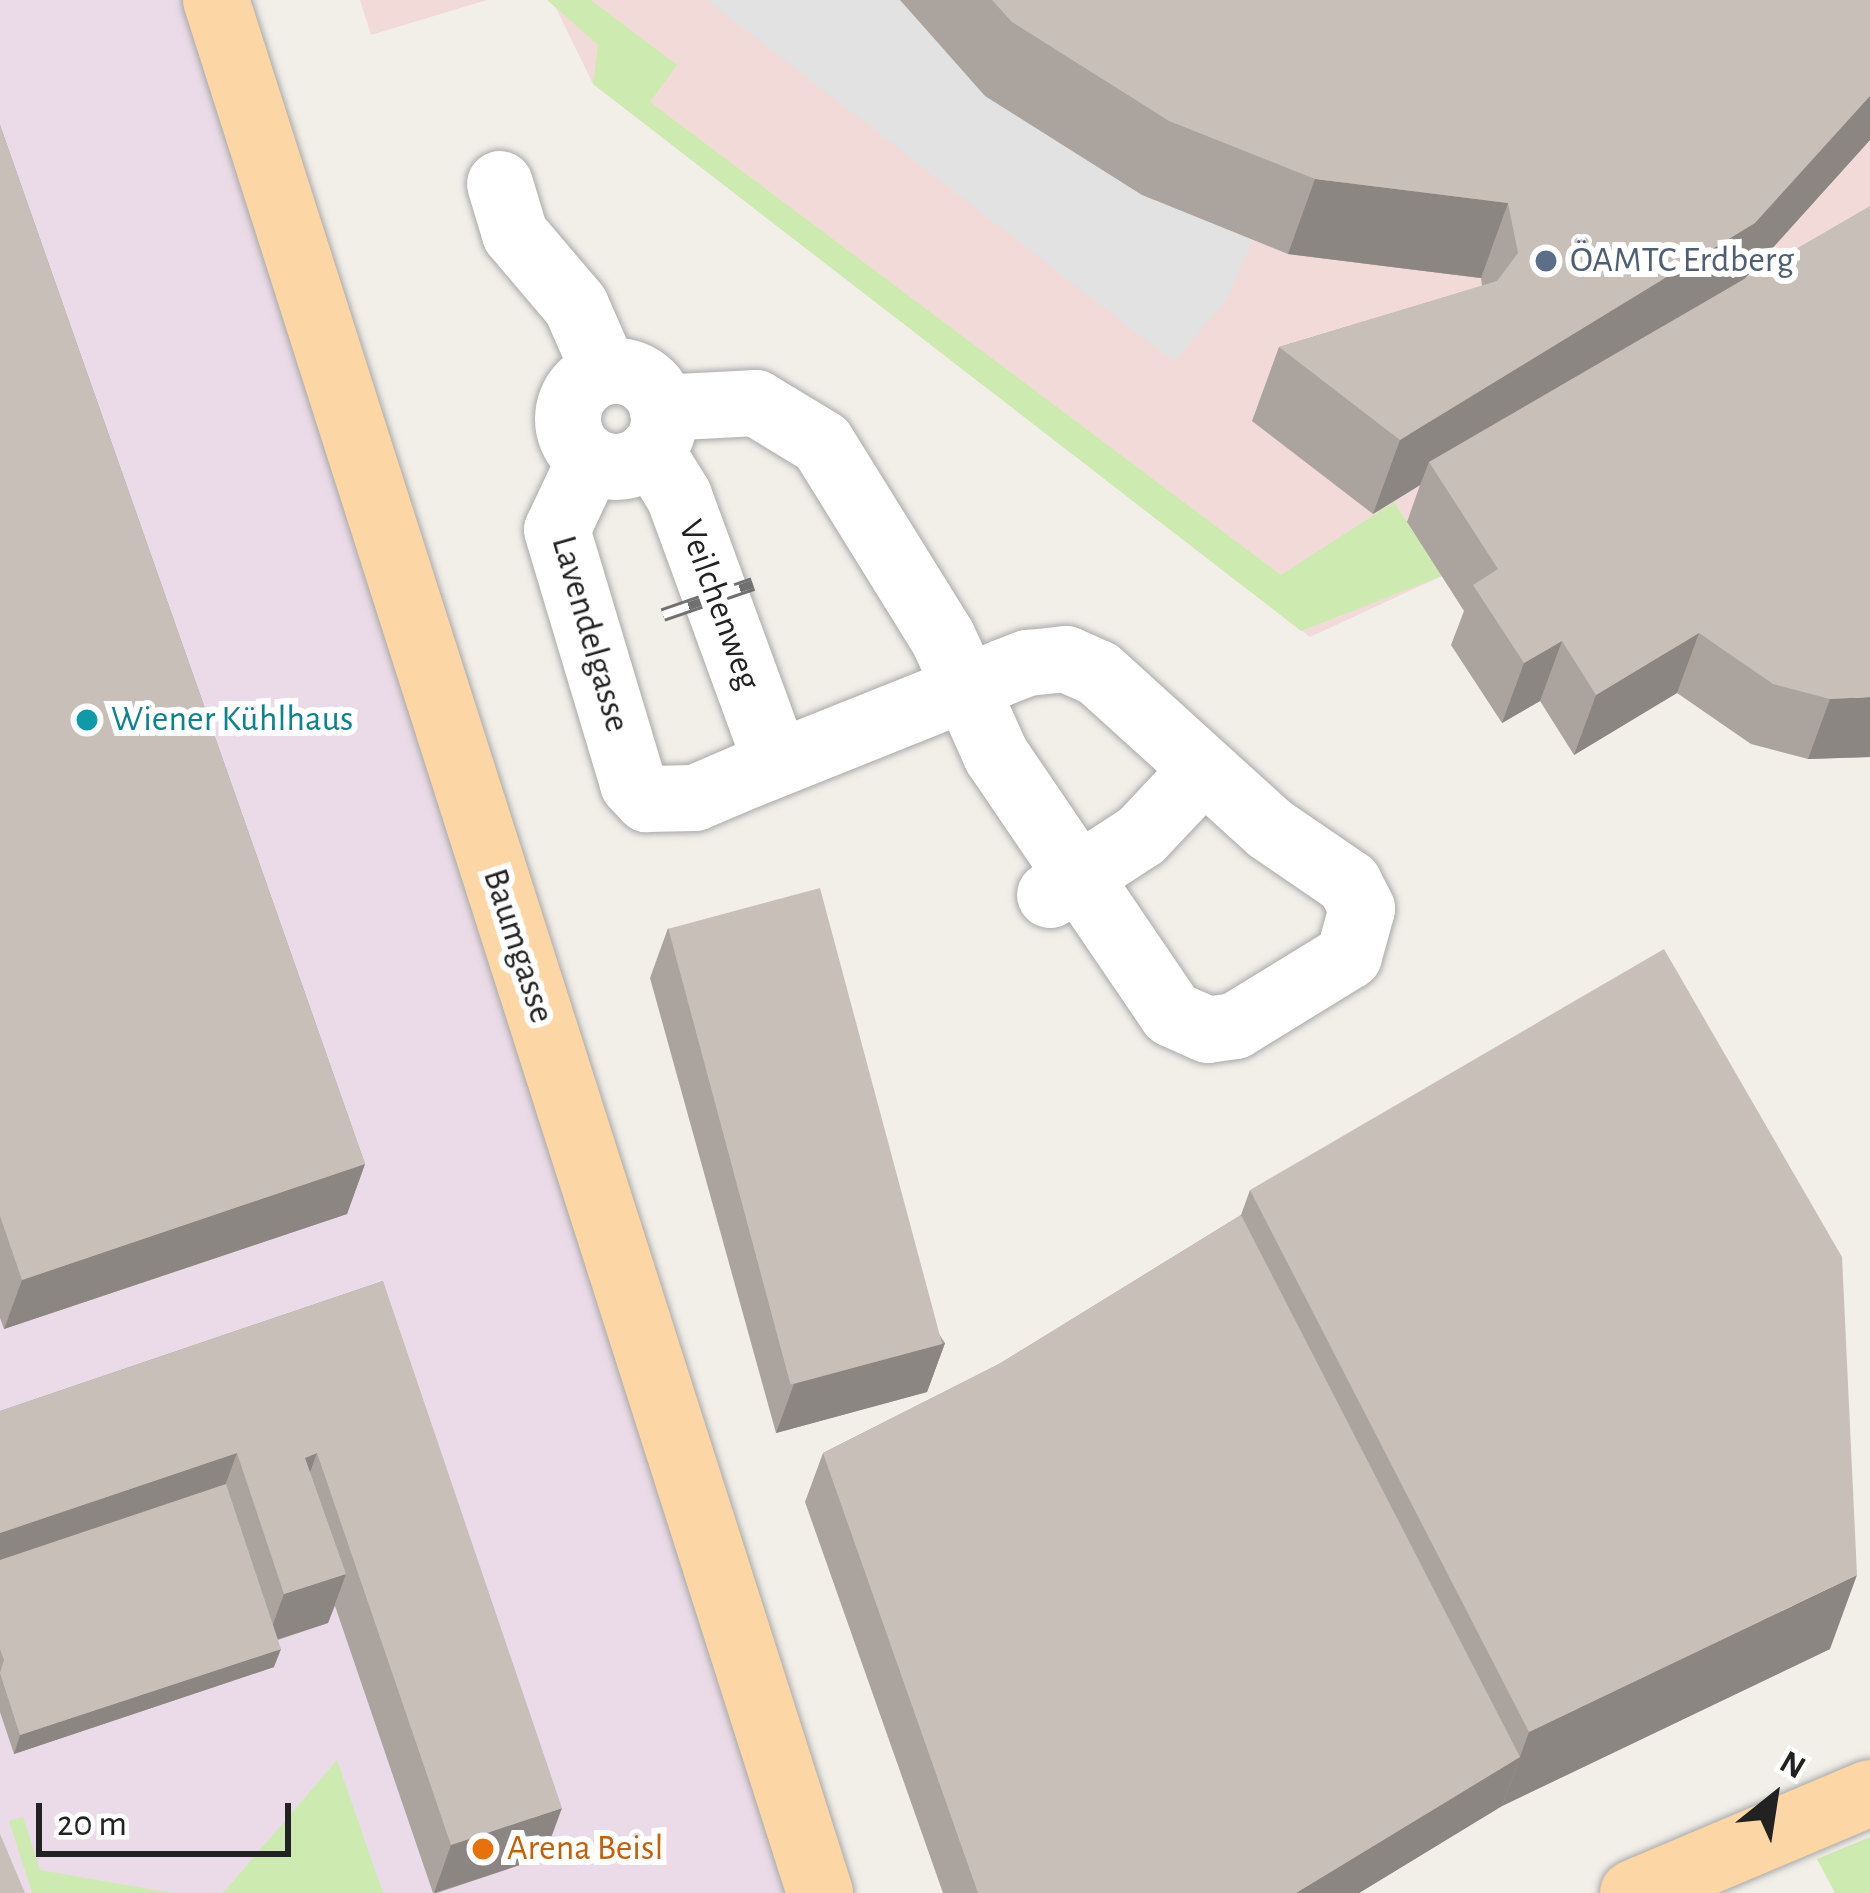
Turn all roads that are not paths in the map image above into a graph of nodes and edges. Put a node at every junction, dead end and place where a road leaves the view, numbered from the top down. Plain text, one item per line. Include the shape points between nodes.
1 (216, 0) edge
2 (500, 184) dead end
3 (605, 372) junction
4 (634, 440) junction
5 (966, 688) junction
6 (777, 764) junction
7 (1203, 770) junction
8 (1064, 886) junction
9 (1870, 1793) edge
10 (820, 1893) edge
11 (1633, 1893) edge

1 - 10 main road, Baumgasse
2 - 3 lane via 515,234 576,306
3 - 4 lane via 641,378
3 - 4 lane via 568,411
4 - 5 lane via 756,403 804,426 838,464
4 - 6 lane, Veilchenweg via 679,496
4 - 6 lane, Lavendelgasse via 557,530 633,784 657,802
5 - 6 lane
5 - 7 lane via 1042,658 1077,662
5 - 8 lane
7 - 8 lane via 1141,836
7 - 8 lane via 1349,883 1361,920 1343,962 1235,1026 1192,1026 1166,1008
9 - 11 main road

